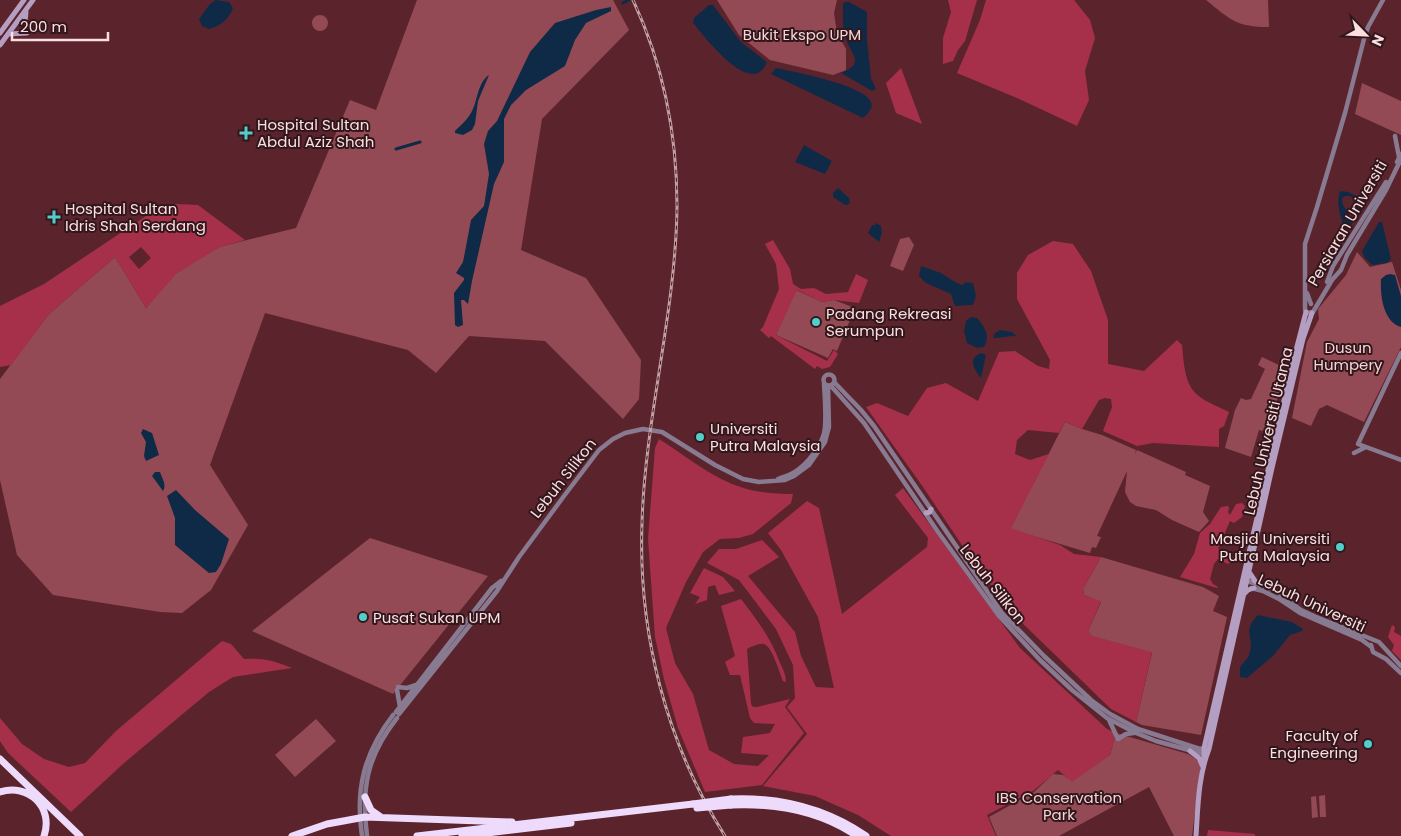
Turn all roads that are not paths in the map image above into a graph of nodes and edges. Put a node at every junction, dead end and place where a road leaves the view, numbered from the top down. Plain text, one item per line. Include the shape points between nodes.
1 (24, 0) edge
2 (33, 0) edge
3 (1383, 0) edge
4 (26, 10) junction
5 (27, 26) dead end
6 (27, 33) dead end
7 (0, 34) edge
8 (8, 34) junction
9 (0, 45) edge
10 (1395, 136) dead end
11 (1400, 157) edge
12 (1305, 289) junction
13 (1311, 308) junction
14 (1401, 353) edge
15 (829, 384) junction
16 (845, 401) junction
17 (828, 402) junction
18 (1362, 434) junction
19 (1366, 447) junction
20 (1354, 453) dead end
21 (1401, 460) edge
22 (774, 480) junction
23 (929, 511) junction
24 (1249, 571) junction
25 (502, 581) junction
26 (1244, 583) junction
27 (1260, 585) junction
28 (1254, 588) junction
29 (1244, 595) junction
30 (1375, 641) junction
31 (1370, 646) junction
32 (1382, 646) junction
33 (1377, 653) junction
34 (1401, 666) edge
35 (1401, 672) edge
36 (418, 684) junction
37 (400, 707) junction
38 (396, 716) junction
39 (1107, 718) junction
40 (1136, 734) junction
41 (1184, 747) junction
42 (374, 748) junction
43 (1190, 751) junction
44 (1205, 753) junction
45 (0, 759) edge
46 (1203, 767) junction
47 (0, 792) edge
48 (365, 797) junction
49 (731, 802) junction
50 (694, 806) junction
51 (362, 818) junction
52 (381, 818) junction
53 (530, 824) junction
54 (540, 828) junction
55 (44, 836) edge
56 (80, 836) edge
57 (292, 836) edge
58 (362, 836) edge
59 (367, 836) edge
60 (418, 836) edge
61 (462, 836) edge
62 (494, 836) edge
63 (858, 836) edge
64 (866, 836) edge
65 (1196, 836) edge

1 - 7 main road
2 - 4 main road
3 - 12 street via 1364,39 1305,244
4 - 5 main road
4 - 8 main road
6 - 8 main road
8 - 9 main road
10 - 11 street
11 - 13 street, Persiaran Universiti
11 - 13 street, Persiaran Universiti via 1386,190 1341,270
12 - 13 street
12 - 13 street via 1305,306
13 - 24 main road, Lebuh Universiti Utama
13 - 26 main road, Lebuh Universiti Utama via 1292,366
14 - 18 street
15 - 16 street, Lebuh Silikon
15 - 17 street, Lebuh Silikon
15 - 22 street, Lebuh Silikon via 821,440 799,469
15 - 23 street, Lebuh Silikon via 861,410 874,426
16 - 17 street via 834,397
16 - 23 street, Lebuh Silikon
17 - 22 street, Lebuh Silikon via 828,433 820,452 794,476
18 - 19 street
18 - 19 street via 1358,444
19 - 20 street
19 - 21 street
22 - 25 street, Lebuh Silikon via 751,480 734,475 662,432 643,429 625,433 599,450
23 - 39 street, Lebuh Silikon via 938,532 998,616 1072,690
23 - 41 street, Lebuh Silikon via 1002,613 1076,686 1104,710 1123,721
24 - 26 main road, Lebuh Universiti Utama
24 - 27 main road
25 - 36 street, Lebuh Silikon via 492,588
25 - 38 street, Lebuh Silikon
26 - 27 street, Lebuh Universiti
26 - 28 street, Lebuh Universiti
26 - 29 main road, Lebuh Universiti Utama
26 - 44 main road, Lebuh Universiti Utama
27 - 30 street, Lebuh Universiti via 1278,593 1301,610
28 - 29 main road
28 - 31 street, Lebuh Universiti
29 - 44 main road, Lebuh Universiti Utama
30 - 31 street
30 - 32 street
31 - 33 street
32 - 33 street
32 - 34 street
33 - 35 street
36 - 37 street, Lebuh Silikon
36 - 37 street via 398,689
37 - 38 street, Lebuh Silikon
38 - 42 street, Lebuh Silikon
39 - 40 street, Lebuh Silikon
39 - 40 street via 1118,740 1126,734
40 - 41 street, Lebuh Silikon
41 - 43 street, Lebuh Silikon
41 - 44 street, Lebuh Silikon
42 - 48 street, Lebuh Silikon
42 - 51 street, Lebuh Silikon via 362,780
43 - 44 street, Lebuh Silikon
43 - 46 main road via 1199,758
44 - 46 main road, Lebuh Universiti Utama
45 - 56 highway
46 - 65 main road, Lebuh Universiti Utama
47 - 55 highway via 18,790 38,800 46,819
48 - 51 street, Lebuh Silikon
48 - 52 highway via 371,810
49 - 50 highway, bridge
49 - 63 highway via 809,812
49 - 64 highway via 766,799 809,807 843,821
50 - 53 highway
50 - 54 highway
51 - 52 highway
51 - 57 highway via 327,824
51 - 58 street, Lebuh Silikon
51 - 59 street, Lebuh Silikon
52 - 53 highway
53 - 60 highway
54 - 61 highway
54 - 62 highway

